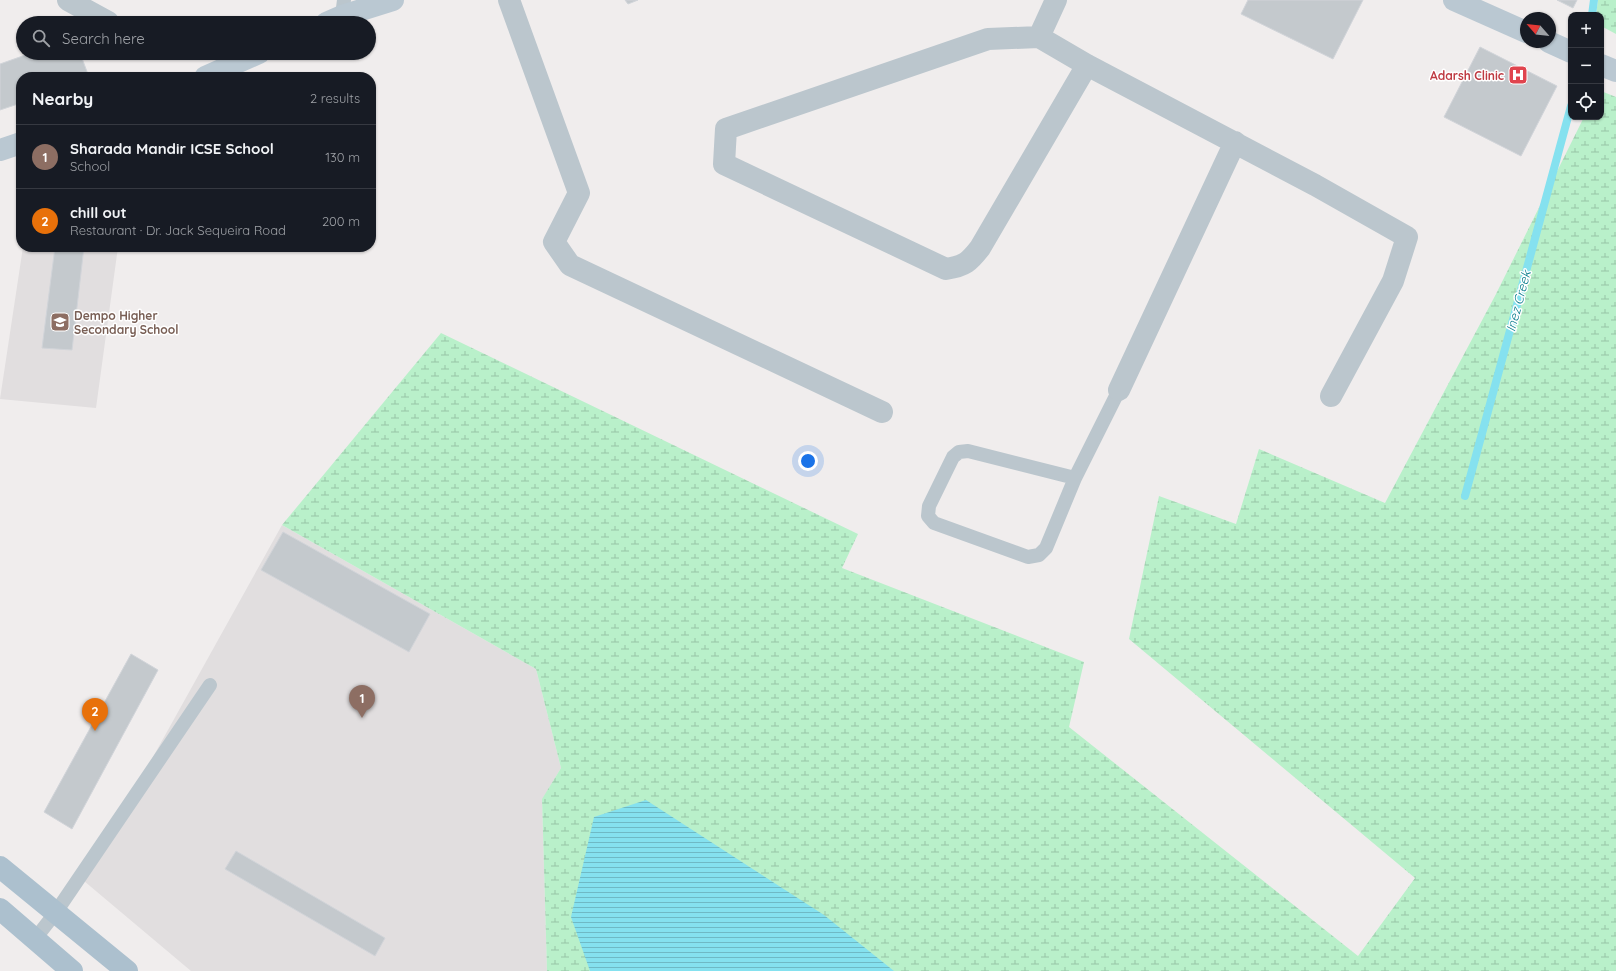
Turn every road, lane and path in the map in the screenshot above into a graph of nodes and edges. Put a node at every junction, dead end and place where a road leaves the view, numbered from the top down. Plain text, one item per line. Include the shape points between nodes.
1 (68, 0) edge
2 (393, 0) edge
3 (509, 0) edge
4 (1056, 0) edge
5 (1454, 0) edge
6 (338, 13) edge
7 (97, 16) edge
8 (1520, 29) edge
9 (1038, 37) junction
10 (1556, 45) edge
11 (1568, 51) edge
12 (243, 60) edge
13 (1087, 65) junction
14 (1604, 66) edge
15 (1616, 71) edge
16 (216, 72) edge
17 (1235, 142) junction
18 (16, 145) edge
19 (0, 150) edge
20 (1119, 390) joint
21 (1331, 396) dead end
22 (882, 412) dead end
23 (1075, 478) junction
24 (210, 685) dead end
25 (0, 866) edge
26 (0, 909) edge
27 (56, 912) junction
28 (35, 940) junction
29 (72, 971) edge
30 (127, 971) edge

1 - 7 street
2 - 6 main road
3 - 22 street via 579,193 554,242 570,265
4 - 9 street
5 - 8 main road
9 - 13 street
9 - 13 street via 988,39 726,129 724,164 946,269 961,266 970,261 980,248
10 - 11 main road
12 - 16 main road
13 - 17 street
14 - 15 main road
17 - 20 street
17 - 21 street via 1407,237 1393,281
18 - 19 main road
20 - 23 lane
23 - 23 lane via 968,451 959,452 953,457 928,506 928,516 934,523 1028,557 1039,555 1046,548
24 - 27 lane
25 - 27 main road
26 - 28 main road
27 - 28 lane
27 - 30 main road
28 - 29 main road

